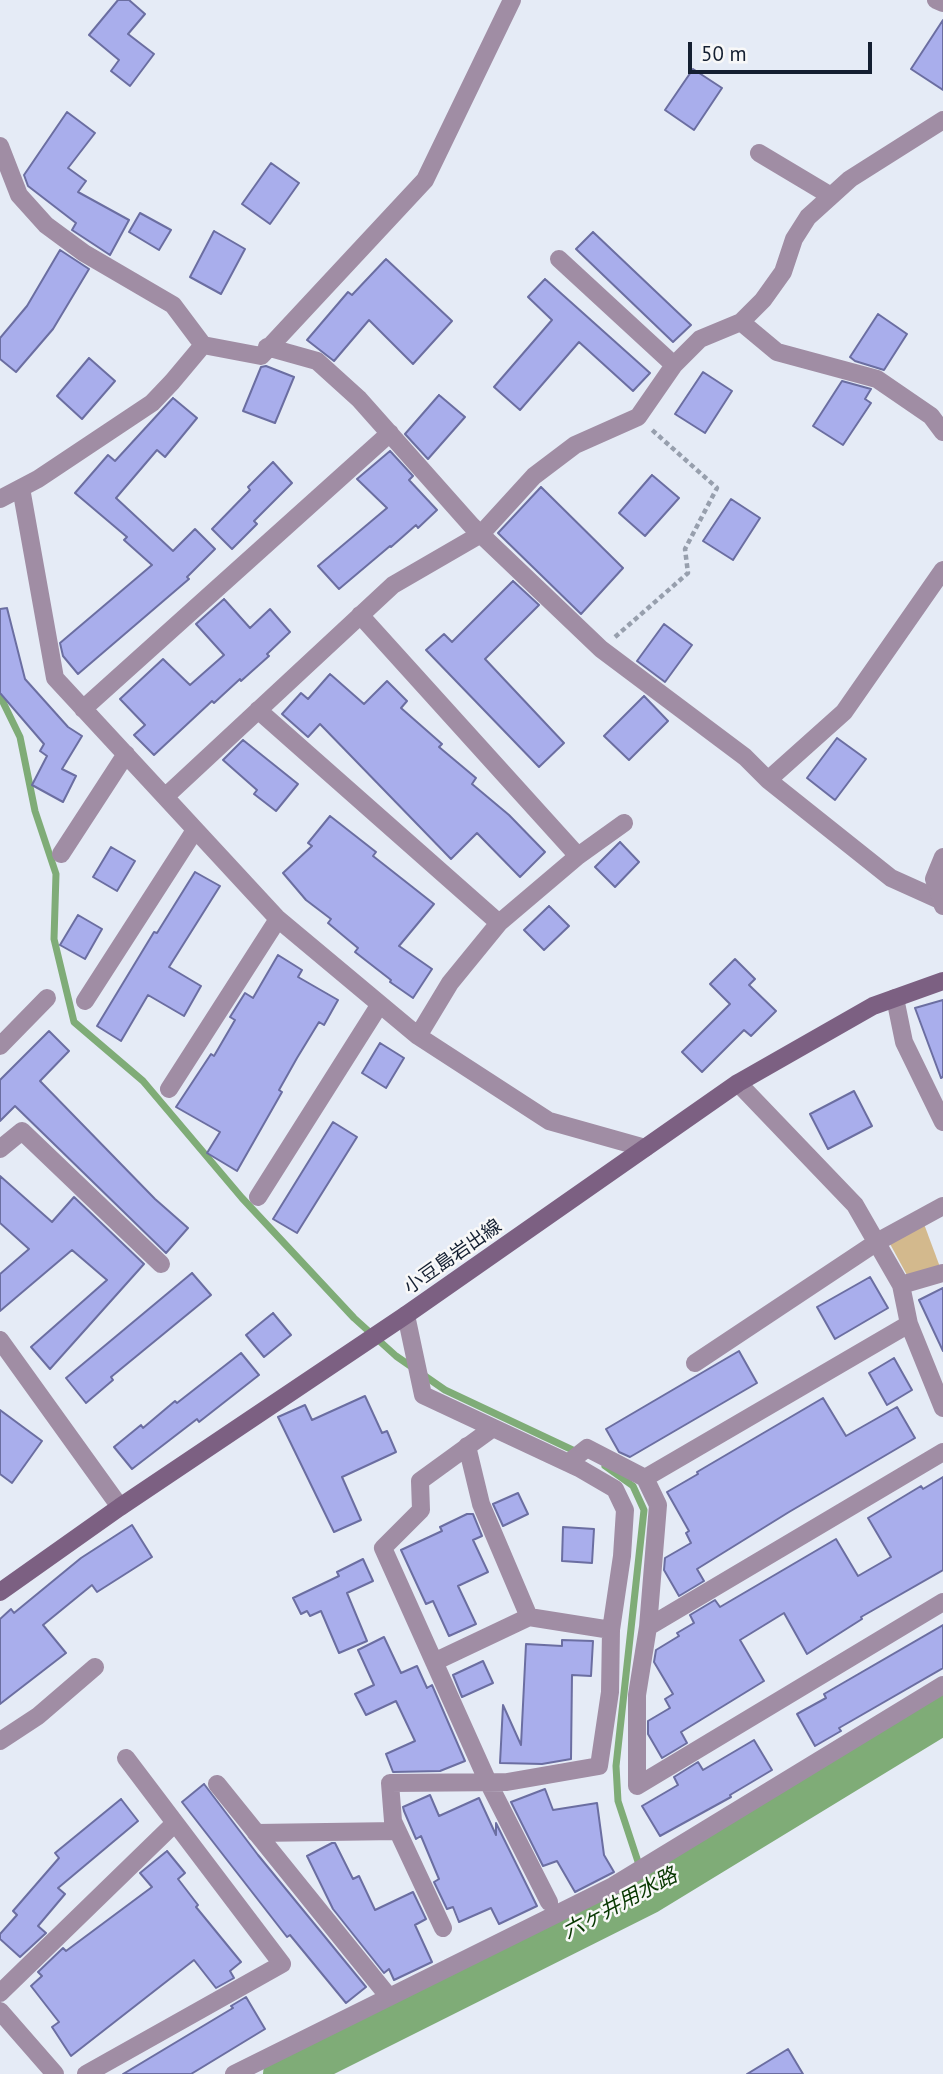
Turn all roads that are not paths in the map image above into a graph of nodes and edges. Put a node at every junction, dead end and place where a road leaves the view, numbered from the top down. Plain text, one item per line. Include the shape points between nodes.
1 (512, 0) edge
2 (936, 0) edge
3 (943, 3) edge
4 (943, 120) edge
5 (0, 146) edge
6 (759, 153) dead end
7 (831, 196) junction
8 (559, 259) dead end
9 (741, 321) junction
10 (203, 345) junction
11 (267, 346) junction
12 (674, 365) junction
13 (943, 432) edge
14 (390, 433) junction
15 (21, 488) junction
16 (0, 499) edge
17 (481, 534) junction
18 (943, 570) edge
19 (360, 615) junction
20 (83, 709) junction
21 (258, 710) junction
22 (126, 754) junction
23 (768, 780) junction
24 (166, 796) junction
25 (624, 823) dead end
26 (195, 830) junction
27 (61, 854) dead end
28 (578, 856) junction
29 (943, 858) edge
30 (943, 902) edge
31 (278, 919) junction
32 (499, 923) junction
33 (943, 981) edge
34 (47, 998) dead end
35 (895, 998) junction
36 (85, 1001) dead end
37 (380, 1004) junction
38 (418, 1037) junction
39 (0, 1046) edge
40 (738, 1083) junction
41 (169, 1089) dead end
42 (943, 1122) edge
43 (645, 1148) junction
44 (0, 1149) edge
45 (258, 1197) dead end
46 (943, 1206) edge
47 (877, 1242) junction
48 (161, 1264) dead end
49 (943, 1273) edge
50 (901, 1286) junction
51 (406, 1315) junction
52 (909, 1324) junction
53 (0, 1340) edge
54 (695, 1363) dead end
55 (943, 1406) edge
56 (493, 1428) junction
57 (467, 1446) junction
58 (943, 1452) edge
59 (568, 1463) junction
60 (645, 1478) junction
61 (120, 1507) junction
62 (0, 1592) edge
63 (943, 1602) edge
64 (528, 1617) junction
65 (648, 1628) junction
66 (611, 1630) junction
67 (434, 1662) junction
68 (96, 1667) dead end
69 (943, 1685) edge
70 (0, 1741) edge
71 (126, 1758) dead end
72 (488, 1782) junction
73 (216, 1784) dead end
74 (175, 1823) junction
75 (397, 1831) junction
76 (256, 1833) junction
77 (549, 1902) dead end
78 (443, 1928) dead end
79 (0, 1993) edge
80 (389, 1997) junction
81 (0, 2011) edge
82 (55, 2074) edge
83 (86, 2074) edge
84 (234, 2074) edge

1 - 11 street via 425,180
2 - 3 street
4 - 7 street
5 - 10 street via 19,195 46,225 173,305
6 - 7 street
7 - 9 street via 808,217 794,239 783,272
8 - 12 street
9 - 12 street via 700,339
9 - 13 street via 776,352 877,379 931,416
10 - 11 street via 261,356
10 - 15 street via 152,403
11 - 14 street via 317,361
12 - 17 street via 638,417 564,453 534,476
14 - 17 street
14 - 20 street
15 - 16 street
15 - 20 street via 55,678
17 - 19 street via 393,584
17 - 23 street via 601,649 745,757
18 - 23 street via 844,712
19 - 21 street
19 - 28 street
20 - 22 street
21 - 24 street
21 - 32 street
22 - 24 street
22 - 27 street
23 - 30 street via 891,878
24 - 26 street
25 - 28 street
26 - 31 street
26 - 36 street
28 - 32 street
29 - 30 street via 934,879
31 - 37 street
31 - 41 street
32 - 38 street via 450,983
33 - 35 main road, 小豆島岩出線
34 - 39 street
35 - 40 main road, 小豆島岩出線
35 - 42 street via 904,1042
37 - 38 street
37 - 45 street
38 - 43 street via 549,1121
40 - 43 main road, 小豆島岩出線
40 - 47 street via 855,1205
43 - 51 main road, 小豆島岩出線
44 - 48 street via 22,1132
46 - 47 street
47 - 50 street
47 - 54 street
49 - 50 street
50 - 52 street
51 - 56 street via 423,1395
51 - 61 main road, 小豆島岩出線
52 - 55 street
52 - 60 street
53 - 61 street
56 - 57 street
56 - 59 street
57 - 64 street via 481,1504
57 - 67 street via 419,1481 421,1510 383,1548
58 - 65 street
59 - 60 street via 587,1448
59 - 66 street via 615,1489 625,1510
60 - 65 street via 658,1505
61 - 62 main road, 小豆島岩出線
63 - 65 street via 637,1786 637,1695
64 - 66 street
64 - 67 street
66 - 72 street via 610,1692 599,1766
67 - 72 street
68 - 70 street
69 - 80 street via 613,1886
71 - 74 street
72 - 75 street via 390,1783
72 - 77 street
73 - 76 street
74 - 79 street
74 - 83 street via 282,1964
75 - 76 street
75 - 78 street
76 - 80 street
80 - 84 street
81 - 82 street

